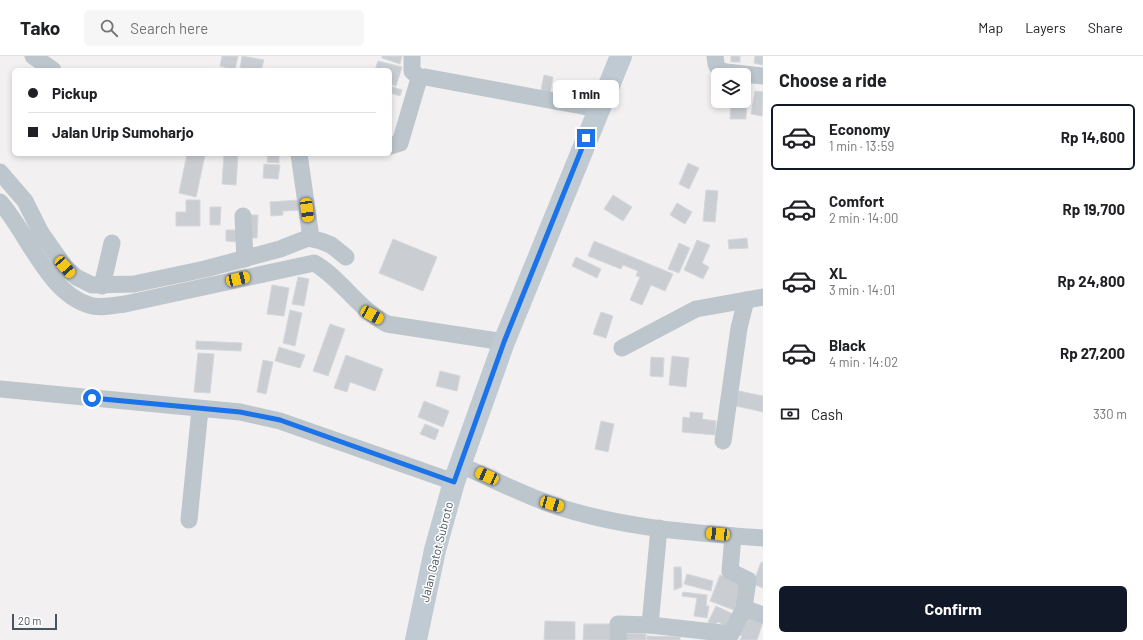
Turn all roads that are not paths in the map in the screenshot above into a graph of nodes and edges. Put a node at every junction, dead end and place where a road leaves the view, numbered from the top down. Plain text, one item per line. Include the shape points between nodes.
1 (33, 56) edge
2 (412, 56) edge
3 (621, 56) edge
4 (715, 56) edge
5 (50, 68) edge
6 (763, 76) edge
7 (420, 78) junction
8 (598, 109) junction
9 (392, 145) edge
10 (299, 156) edge
11 (0, 172) edge
12 (0, 202) edge
13 (243, 216) dead end
14 (311, 238) junction
15 (112, 243) dead end
16 (346, 257) dead end
17 (250, 265) junction
18 (90, 292) junction
19 (763, 297) edge
20 (745, 304) junction
21 (504, 342) junction
22 (622, 348) dead end
23 (0, 389) edge
24 (200, 409) junction
25 (723, 441) dead end
26 (457, 474) junction
27 (189, 520) dead end
28 (659, 528) junction
29 (733, 536) junction
30 (763, 538) edge
31 (744, 608) junction
32 (763, 615) edge
33 (650, 625) junction
34 (416, 640) edge
35 (618, 640) edge

1 - 5 street
2 - 7 street via 412,71
3 - 8 main road, Jalan Gatot Subroto
4 - 6 street via 719,70
7 - 8 street
7 - 9 street via 400,143
8 - 21 main road, Jalan Gatot Subroto
10 - 14 street
11 - 18 street via 25,201 41,234 65,267
12 - 18 street via 46,269 70,297
13 - 17 street
14 - 16 street via 331,246
14 - 17 street
15 - 18 street
17 - 18 street via 205,269
17 - 18 street via 119,305 90,306
17 - 21 street via 314,263 330,274 372,315 387,324
19 - 20 street
20 - 22 street via 696,309
20 - 25 street via 738,328
21 - 26 main road, Jalan Gatot Subroto
23 - 24 street
24 - 26 street via 240,412 280,420
24 - 27 street
26 - 28 street via 605,519
26 - 34 main road, Jalan Gatot Subroto via 435,550
28 - 29 street
28 - 33 street
29 - 30 street
29 - 31 street via 730,571 748,580
31 - 32 street
31 - 33 street via 731,634
33 - 35 street via 618,624

